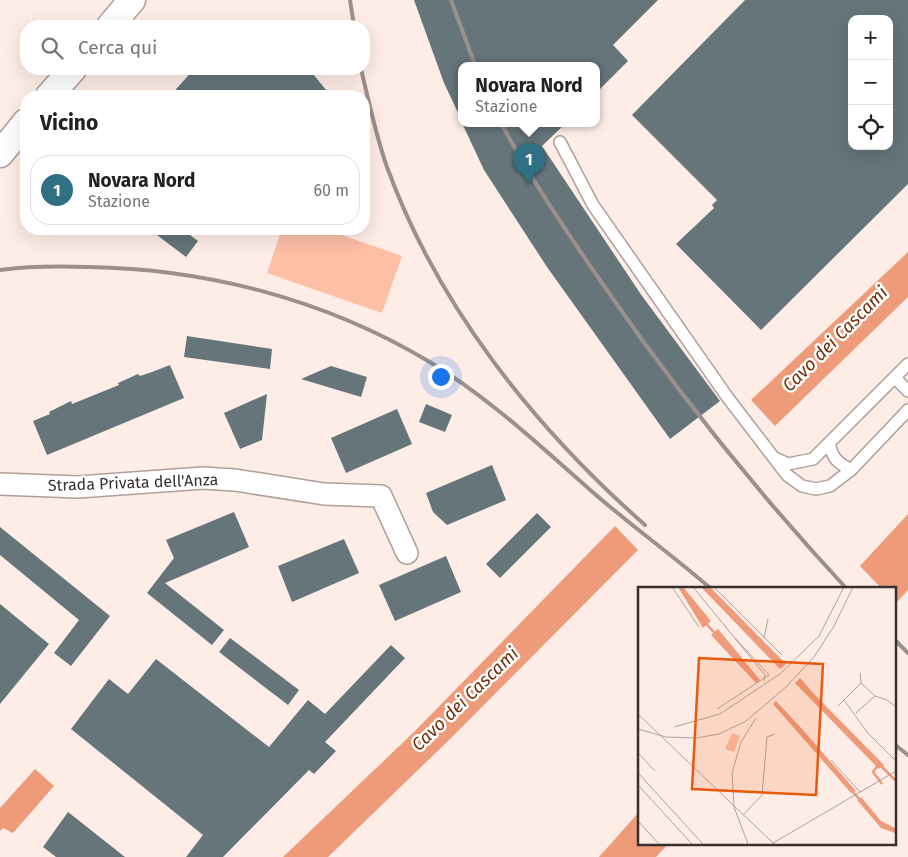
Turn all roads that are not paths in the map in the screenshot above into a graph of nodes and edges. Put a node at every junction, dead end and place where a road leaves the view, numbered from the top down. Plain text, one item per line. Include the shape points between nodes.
1 (132, 0) edge
2 (115, 20) edge
3 (68, 75) edge
4 (54, 90) edge
5 (20, 129) edge
6 (560, 142) dead end
7 (0, 154) edge
8 (908, 364) edge
9 (895, 378) junction
10 (908, 391) edge
11 (908, 410) edge
12 (829, 444) junction
13 (773, 457) junction
14 (851, 470) junction
15 (0, 484) edge
16 (407, 553) dead end

1 - 2 street
3 - 4 street
5 - 7 street
6 - 13 lane via 593,205
8 - 9 lane
9 - 10 lane
9 - 12 lane
11 - 14 lane
12 - 13 lane via 813,459 800,463 788,464
12 - 14 lane via 839,464
13 - 14 lane via 786,475 802,486 816,489 830,486
15 - 16 street, Strada Privata dell'Anza via 78,487 202,478 324,494 381,496

